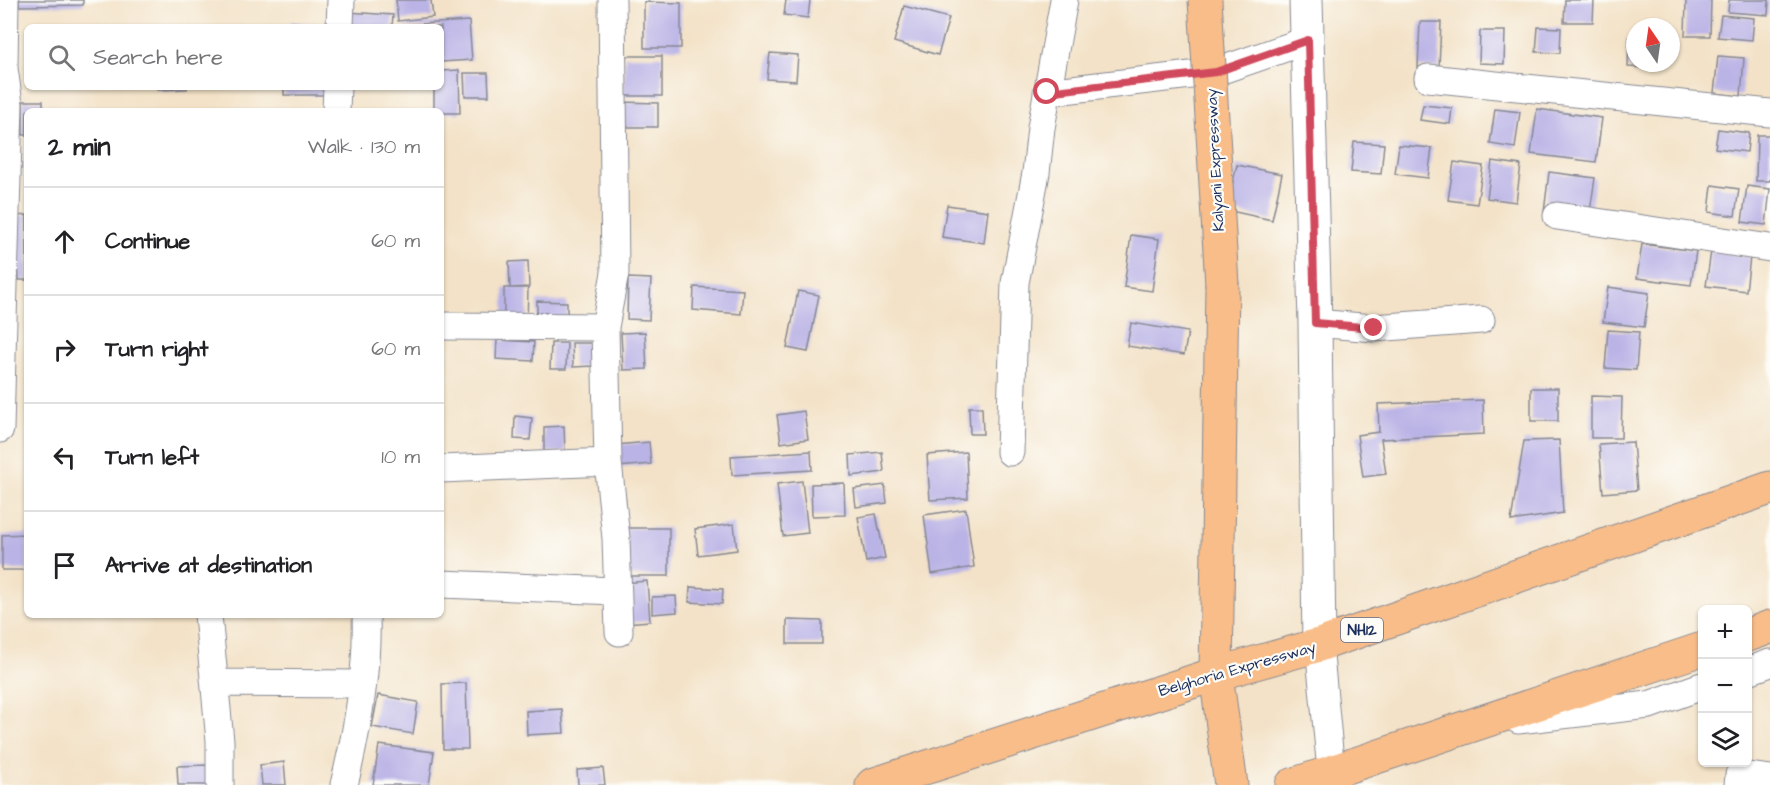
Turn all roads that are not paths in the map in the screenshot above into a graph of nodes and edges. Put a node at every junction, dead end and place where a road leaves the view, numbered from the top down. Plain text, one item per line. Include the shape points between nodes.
1 (5, 0) edge
2 (341, 0) edge
3 (612, 0) edge
4 (1064, 0) edge
5 (1205, 0) edge
6 (1306, 0) edge
7 (340, 24) edge
8 (1308, 40) junction
9 (1428, 78) dead end
10 (337, 90) edge
11 (1047, 92) junction
12 (5, 104) edge
13 (336, 108) edge
14 (1770, 113) edge
15 (17, 211) edge
16 (1557, 216) dead end
17 (1770, 248) edge
18 (1481, 320) dead end
19 (1315, 323) junction
20 (444, 326) edge
21 (605, 327) junction
22 (2, 349) edge
23 (0, 429) edge
24 (1010, 452) dead end
25 (608, 462) junction
26 (444, 469) edge
27 (1770, 488) edge
28 (444, 584) edge
29 (616, 591) junction
30 (208, 618) edge
31 (366, 618) edge
32 (1770, 627) edge
33 (619, 632) dead end
34 (1752, 633) edge
35 (1319, 645) junction
36 (1698, 650) edge
37 (1770, 663) edge
38 (1752, 670) edge
39 (1216, 674) junction
40 (215, 683) junction
41 (361, 684) junction
42 (1698, 688) edge
43 (1472, 725) junction
44 (1331, 771) junction
45 (1770, 779) edge
46 (220, 785) edge
47 (344, 785) edge
48 (872, 785) edge
49 (1231, 785) edge
50 (1292, 785) edge
51 (1738, 785) edge

1 - 12 street
2 - 7 street
3 - 21 street via 615,273
4 - 11 street
5 - 39 highway, Kalyani Expressway, bridge via 1222,285
6 - 8 street
8 - 11 street via 1216,72
8 - 19 street
9 - 14 street
10 - 13 street
11 - 24 street via 1015,283
12 - 15 street
15 - 22 street
16 - 17 street
18 - 19 street via 1374,328
19 - 35 street
20 - 21 street
21 - 25 street
22 - 23 street
25 - 26 street
25 - 29 street via 616,538
27 - 35 highway, Belghoria Expressway / NH12
28 - 29 street
29 - 33 street
30 - 40 street
31 - 41 street
32 - 34 highway
35 - 39 highway, Belghoria Expressway / NH12
35 - 44 street
36 - 43 highway
37 - 38 street
39 - 48 highway, Belghoria Expressway / NH12
39 - 49 highway, Kalyani Expressway
40 - 41 street
40 - 46 street
41 - 47 street
42 - 43 street via 1649,705
43 - 44 highway
44 - 50 highway
45 - 51 street via 1739,775

